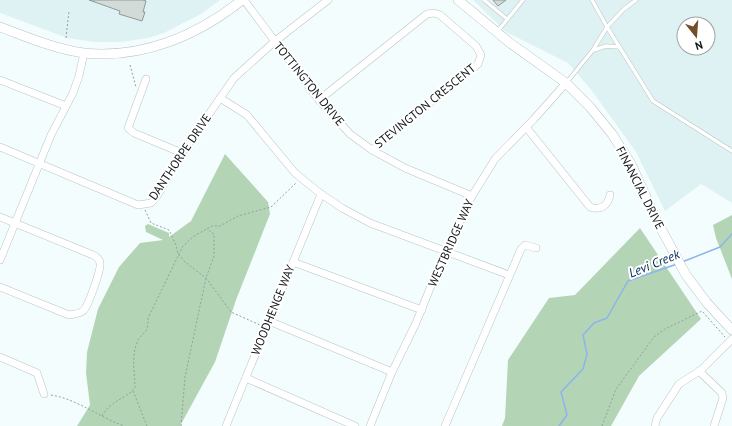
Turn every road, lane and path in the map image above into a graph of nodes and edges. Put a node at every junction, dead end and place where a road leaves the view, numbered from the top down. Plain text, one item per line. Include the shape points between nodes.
1 (243, 0) edge
2 (328, 0) edge
3 (458, 0) edge
4 (484, 0) edge
5 (523, 0) edge
6 (592, 0) edge
7 (636, 0) edge
8 (69, 11) dead end
9 (507, 20) junction
10 (0, 27) edge
11 (607, 27) junction
12 (497, 33) junction
13 (66, 38) dead end
14 (274, 42) junction
15 (620, 47) junction
16 (592, 50) junction
17 (84, 53) junction
18 (130, 65) dead end
19 (146, 79) dead end
20 (0, 80) edge
21 (566, 83) junction
22 (143, 92) junction
23 (220, 98) junction
24 (319, 100) junction
25 (66, 106) junction
26 (526, 127) junction
27 (0, 147) edge
28 (372, 150) junction
29 (732, 151) edge
30 (182, 153) junction
31 (40, 163) junction
32 (301, 178) junction
33 (320, 194) junction
34 (610, 195) dead end
35 (472, 196) junction
36 (144, 205) junction
37 (0, 217) edge
38 (15, 223) junction
39 (207, 229) junction
40 (536, 248) dead end
41 (447, 251) junction
42 (178, 254) junction
43 (0, 260) edge
44 (293, 262) junction
45 (509, 275) junction
46 (206, 278) junction
47 (0, 287) edge
48 (422, 310) junction
49 (268, 324) junction
50 (732, 330) edge
51 (729, 338) edge
52 (0, 357) edge
53 (699, 371) junction
54 (392, 372) junction
55 (246, 378) junction
56 (133, 390) junction
57 (44, 394) joint
58 (102, 416) junction
59 (124, 426) edge
60 (147, 426) edge
61 (181, 426) edge
62 (226, 426) edge
63 (355, 426) edge
64 (370, 426) edge
65 (445, 426) edge
66 (602, 426) edge
67 (655, 426) edge
68 (714, 426) edge

1 - 14 street, TOTTINGTON DRIVE
1 - 17 street via 199,29 170,42 128,52
2 - 14 street, DANTHORPE DRIVE
3 - 12 street, FINANCIAL DRIVE
4 - 9 lane
5 - 9 lane
6 - 11 lane
7 - 11 lane
8 - 13 path
9 - 12 lane
10 - 17 street via 56,47
11 - 15 lane
11 - 16 lane
12 - 21 street, FINANCIAL DRIVE
14 - 23 street, DANTHORPE DRIVE via 234,78
14 - 24 street, TOTTINGTON DRIVE
15 - 16 lane via 606,46
15 - 29 lane via 653,101
16 - 21 lane
17 - 25 street via 79,76
18 - 22 path via 135,86
19 - 22 street
20 - 25 street
21 - 26 street, WESTBRIDGE WAY
21 - 50 street, FINANCIAL DRIVE via 590,107 621,147 686,275
22 - 30 street via 128,128 134,133
23 - 30 street, DANTHORPE DRIVE
23 - 32 street via 247,115
24 - 28 street, TOTTINGTON DRIVE via 346,130
24 - 28 street, STEVINGTON CRESCENT via 427,14 440,15 476,46 481,55 478,64
25 - 31 street
26 - 34 street via 590,206 604,206 608,203
26 - 35 street, WESTBRIDGE WAY via 495,159
27 - 31 street, DANTHORPE DRIVE
28 - 35 street, TOTTINGTON DRIVE via 405,168
30 - 36 street, DANTHORPE DRIVE via 157,196 151,203
31 - 36 street, DANTHORPE DRIVE via 138,205
31 - 38 street
32 - 33 street
32 - 39 path via 271,207 238,216 220,226
33 - 41 street via 370,223
33 - 44 street, WOODHENGE WAY
35 - 41 street, WESTBRIDGE WAY
36 - 42 path via 151,223 169,230
37 - 38 street
38 - 43 street
38 - 47 street via 97,257 100,272 84,310 77,314 69,315
39 - 42 path via 194,236
39 - 46 path via 214,234 214,256
40 - 45 street via 528,245 522,247
41 - 45 street
41 - 48 street, WESTBRIDGE WAY
42 - 46 path
42 - 56 path via 148,318 147,331 137,342
44 - 48 street
44 - 49 street, WOODHENGE WAY
45 - 65 street
46 - 49 path via 231,312
46 - 61 path via 185,377
48 - 54 street, WESTBRIDGE WAY
49 - 54 street
49 - 55 street, WOODHENGE WAY
51 - 53 street
51 - 66 path via 702,311 665,329 654,337 618,384
52 - 57 street via 37,373
53 - 67 street via 679,384 657,418
53 - 68 street via 719,390 723,398
54 - 64 street, WESTBRIDGE WAY
55 - 62 street, WOODHENGE WAY
55 - 63 street
56 - 58 path via 108,407
56 - 60 path
57 - 58 path via 59,396
58 - 59 path

